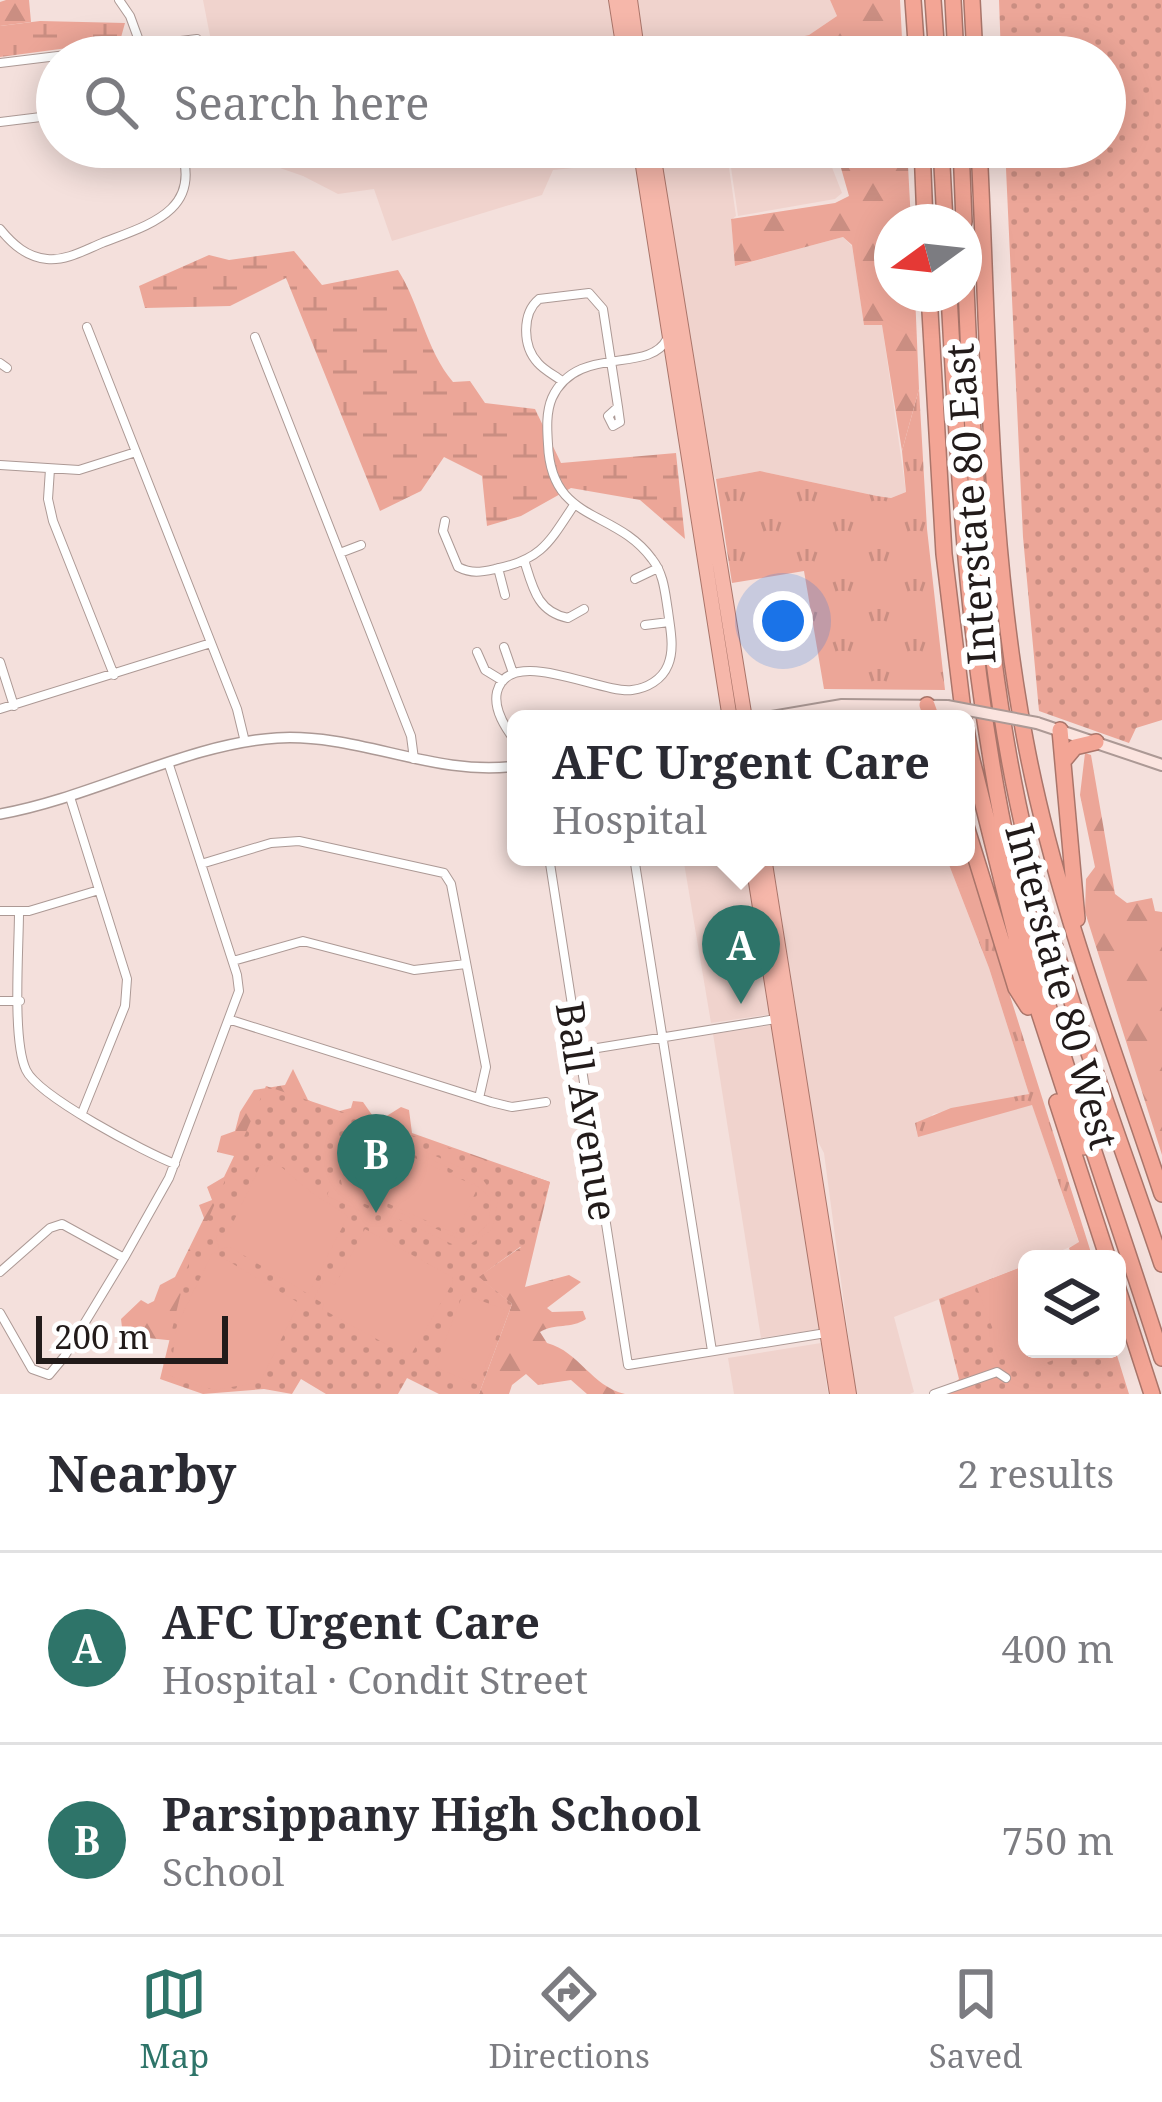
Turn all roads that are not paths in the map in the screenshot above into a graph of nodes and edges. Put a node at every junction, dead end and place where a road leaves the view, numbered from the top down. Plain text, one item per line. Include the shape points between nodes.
1 (118, 0) edge
2 (616, 0) edge
3 (629, 0) edge
4 (913, 0) edge
5 (933, 0) edge
6 (952, 0) edge
7 (972, 0) edge
8 (136, 36) edge
9 (622, 36) edge
10 (635, 36) edge
11 (916, 36) edge
12 (936, 36) edge
13 (955, 36) edge
14 (974, 36) edge
15 (36, 59) edge
16 (0, 63) edge
17 (36, 118) edge
18 (0, 122) edge
19 (184, 168) edge
20 (643, 168) edge
21 (655, 168) edge
22 (923, 168) edge
23 (942, 168) edge
24 (962, 168) edge
25 (981, 168) edge
26 (925, 204) edge
27 (944, 204) edge
28 (963, 204) edge
29 (0, 230) edge
30 (930, 312) edge
31 (950, 312) edge
32 (968, 312) edge
33 (87, 327) dead end
34 (669, 332) junction
35 (255, 337) dead end
36 (649, 354) junction
37 (611, 360) junction
38 (676, 378) junction
39 (562, 381) junction
40 (618, 407) dead end
41 (136, 452) junction
42 (0, 465) edge
43 (50, 469) junction
44 (574, 505) junction
45 (445, 521) dead end
46 (361, 544) dead end
47 (340, 553) junction
48 (525, 563) junction
49 (498, 568) junction
50 (658, 568) junction
51 (635, 579) dead end
52 (505, 595) dead end
53 (584, 610) dead end
54 (669, 622) junction
55 (645, 625) dead end
56 (211, 643) junction
57 (503, 647) dead end
58 (477, 652) dead end
59 (0, 662) edge
60 (513, 673) junction
61 (114, 675) junction
62 (503, 681) junction
63 (14, 706) junction
64 (0, 709) edge
65 (729, 710) edge
66 (744, 710) edge
67 (811, 710) edge
68 (898, 710) edge
69 (936, 710) edge
70 (963, 710) edge
71 (968, 710) edge
72 (975, 711) edge
73 (507, 726) edge
74 (1060, 730) junction
75 (245, 742) junction
76 (1096, 742) junction
77 (414, 759) junction
78 (1065, 759) junction
79 (169, 765) junction
80 (1162, 765) edge
81 (507, 766) edge
82 (975, 771) edge
83 (975, 777) edge
84 (70, 797) junction
85 (0, 814) edge
86 (975, 855) edge
87 (201, 864) junction
88 (550, 866) edge
89 (635, 866) edge
90 (753, 866) edge
91 (765, 866) edge
92 (99, 890) junction
93 (0, 911) edge
94 (19, 912) junction
95 (232, 961) junction
96 (1084, 963) junction
97 (466, 964) junction
98 (20, 1000) junction
99 (0, 1001) edge
100 (1028, 1006) junction
101 (231, 1019) junction
102 (778, 1019) junction
103 (663, 1037) junction
104 (579, 1051) junction
105 (479, 1098) junction
106 (546, 1102) dead end
107 (82, 1113) junction
108 (175, 1164) junction
109 (1162, 1194) edge
110 (1105, 1250) edge
111 (124, 1258) junction
112 (1162, 1264) edge
113 (0, 1272) edge
114 (0, 1313) edge
115 (1126, 1315) edge
116 (1153, 1328) junction
117 (827, 1332) junction
118 (712, 1351) junction
119 (1162, 1358) edge
120 (1006, 1378) dead end
121 (837, 1394) edge
122 (849, 1394) edge
123 (934, 1394) edge
124 (1151, 1394) edge

1 - 8 street
2 - 9 highway
3 - 10 highway
4 - 11 highway
5 - 12 highway
6 - 13 highway
7 - 14 highway
15 - 16 street
17 - 18 street
19 - 29 street via 181,194 151,225 58,260 24,252
20 - 34 highway
21 - 66 highway
22 - 26 highway
23 - 27 highway
24 - 28 highway
25 - 96 highway, Interstate 80 East via 998,515 1015,680 1048,845
30 - 70 highway via 944,554
31 - 116 highway via 965,575 1000,812 1037,966
32 - 112 highway via 980,531 1011,766 1051,930
33 - 41 street
34 - 36 street
34 - 38 highway
35 - 47 street
36 - 37 street
36 - 38 street via 665,359
37 - 39 street
37 - 39 street via 596,298 576,292 539,299 526,316 532,355
37 - 40 street
38 - 65 highway
39 - 44 street via 549,408 548,450 555,484
41 - 43 street via 88,469
41 - 56 street
42 - 43 street
43 - 61 street via 53,520
44 - 48 street
44 - 50 street via 637,544
45 - 49 street via 458,567
46 - 47 street
47 - 77 street
48 - 49 street
48 - 53 street via 549,611 568,618
49 - 52 street
50 - 51 street
50 - 54 street
54 - 55 street
54 - 60 street via 669,662 646,686 620,690
56 - 61 street
56 - 75 street
57 - 60 street
58 - 62 street via 485,670
59 - 63 street
60 - 62 street
61 - 63 street
62 - 73 street via 497,707
63 - 64 street
67 - 68 main road
69 - 71 main road, bridge
72 - 74 main road, bridge
74 - 76 main road
74 - 78 highway
75 - 77 street via 315,739
75 - 79 street
76 - 78 highway via 1075,746
76 - 80 main road
77 - 81 street
78 - 96 highway
79 - 84 street
79 - 87 street
82 - 116 highway via 1033,994 1139,1310
83 - 100 highway, Interstate 80 West
84 - 85 street
84 - 92 street
86 - 100 highway
87 - 95 street
87 - 97 street via 299,841 440,871 451,884
88 - 104 street, Ball Avenue
89 - 103 street
90 - 102 highway
91 - 122 highway
92 - 94 street
92 - 107 street via 127,992
93 - 94 street
94 - 98 street
95 - 97 street via 303,941 414,970
95 - 101 street via 238,992
96 - 109 highway, Interstate 80 East
97 - 105 street via 486,1067
98 - 99 street
98 - 107 street via 27,1072
100 - 110 highway, Interstate 80 West
101 - 105 street
101 - 108 street
102 - 103 street
102 - 117 highway
103 - 104 street
103 - 118 street
104 - 118 street, Ball Avenue via 628,1365
105 - 106 street via 512,1107
107 - 108 street
108 - 111 street
111 - 113 street via 62,1224
111 - 114 street via 49,1375 32,1369
115 - 124 highway
116 - 119 highway
117 - 118 street
117 - 121 highway
120 - 123 street via 993,1372

